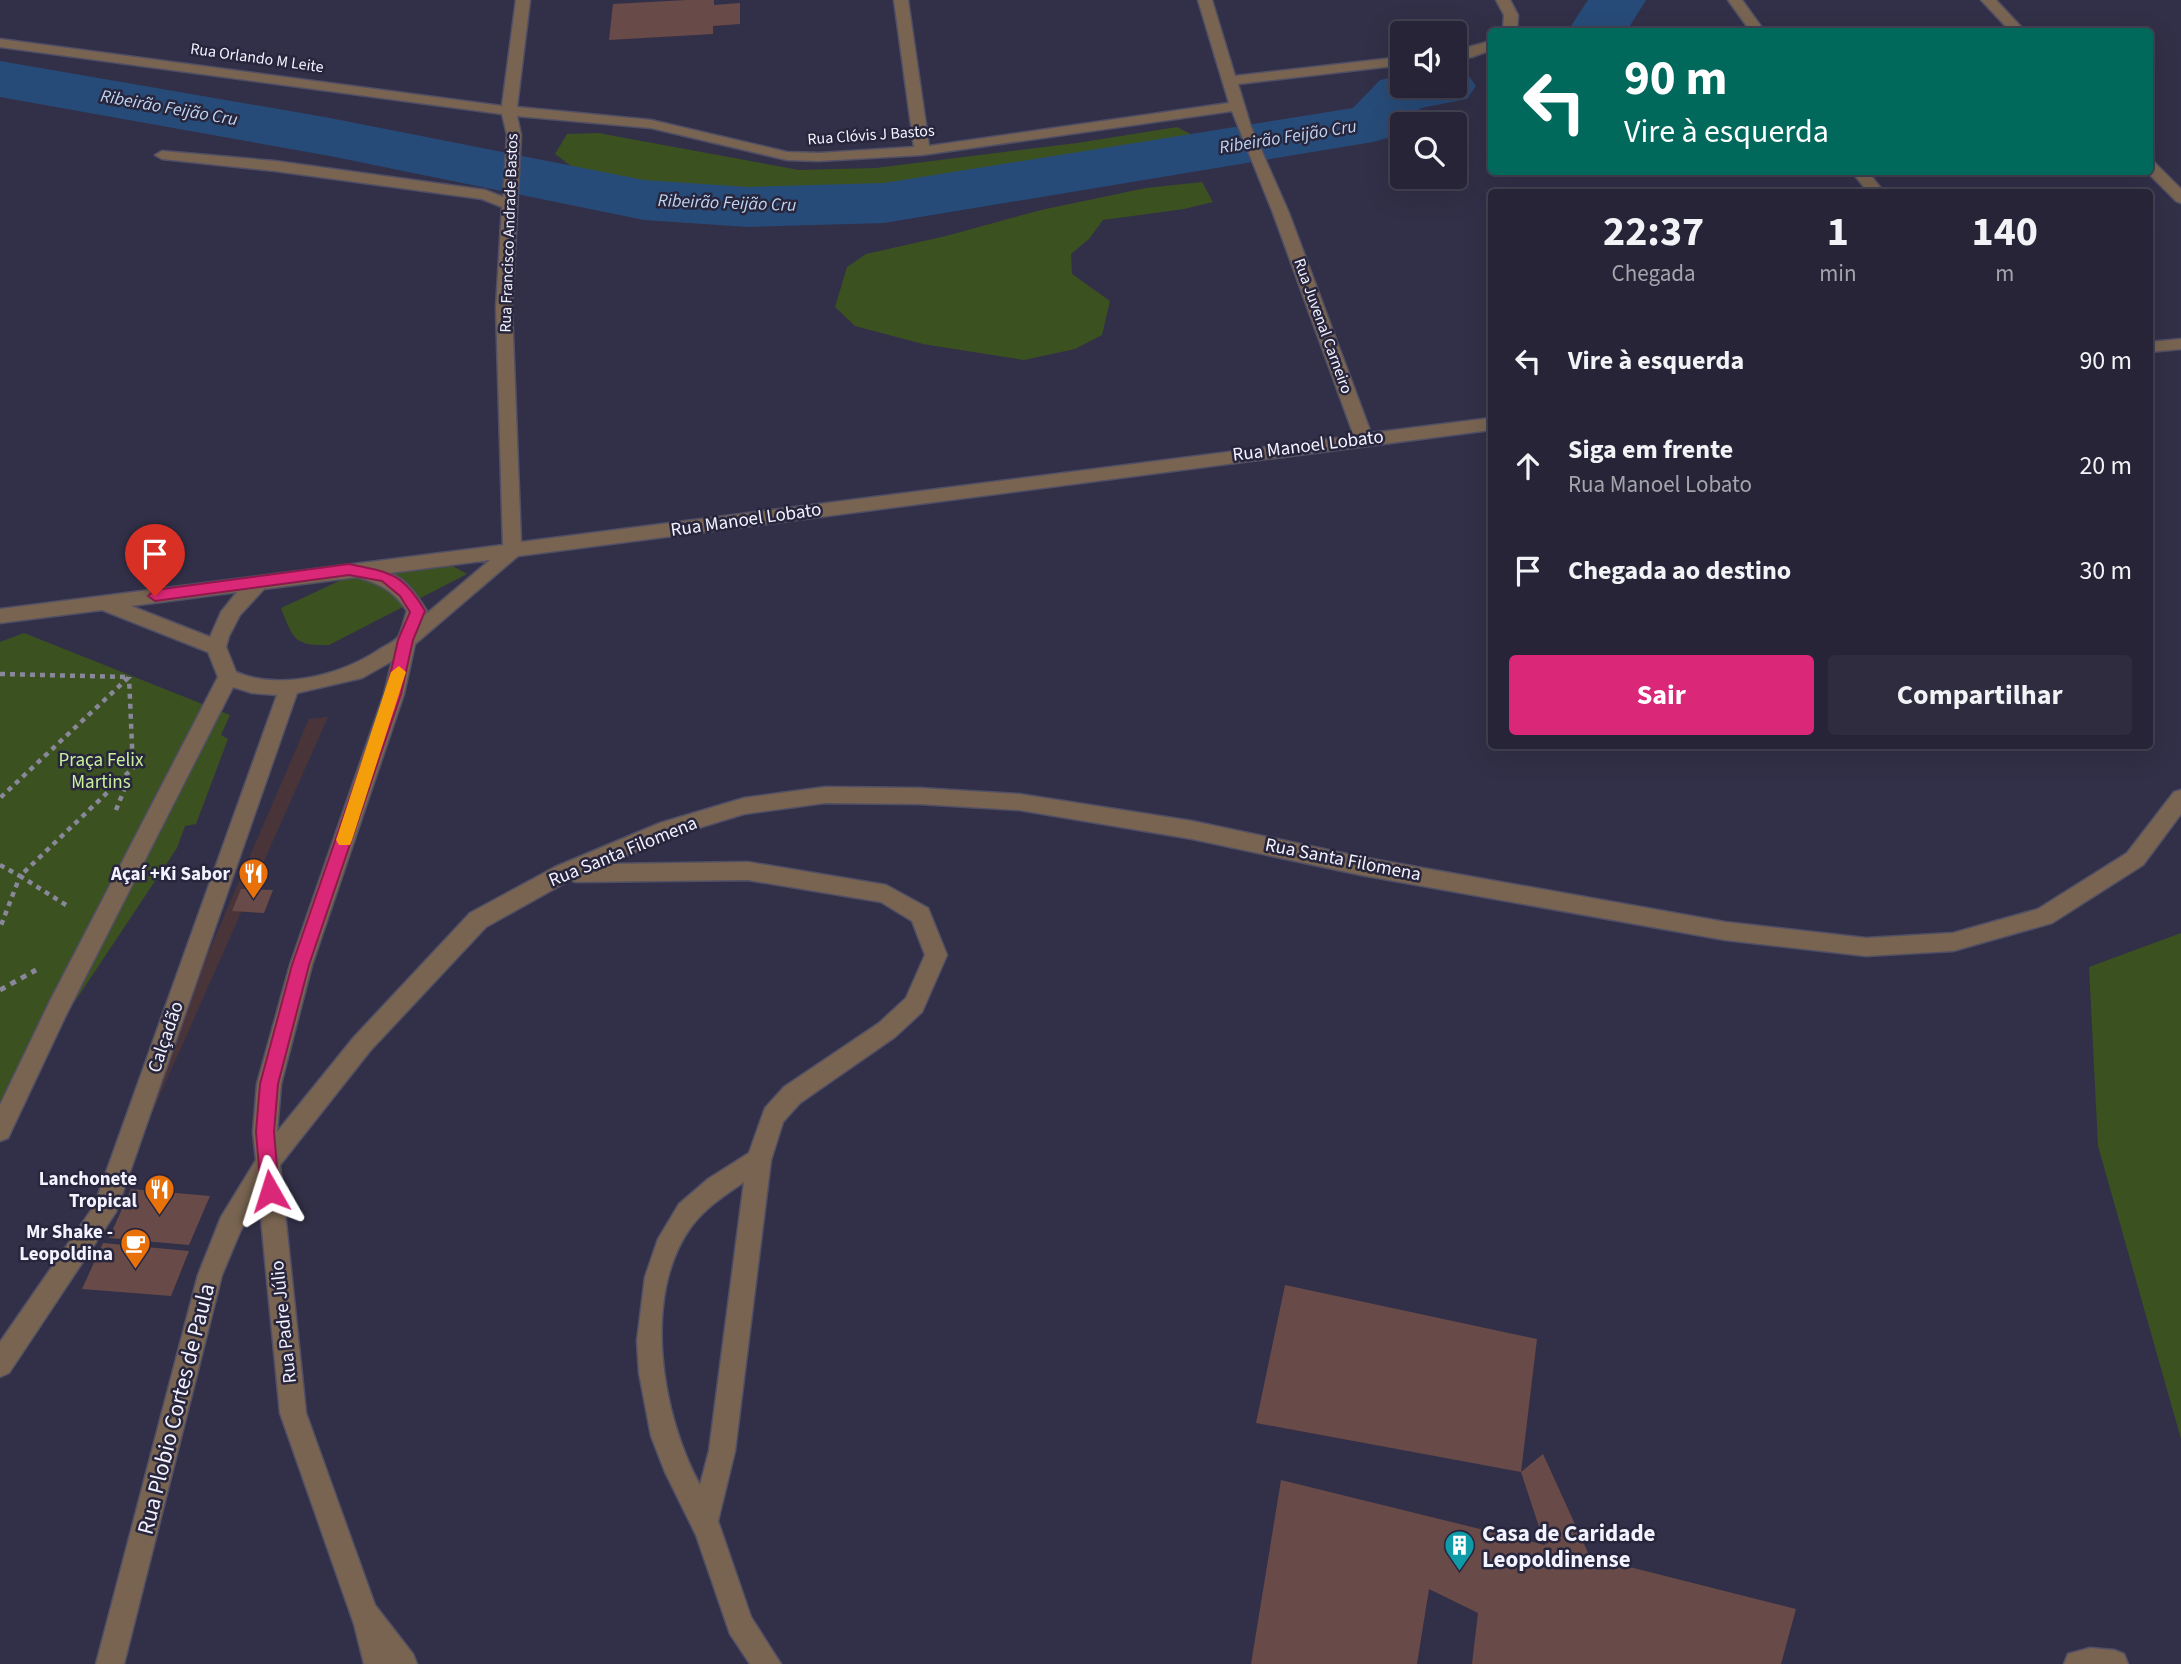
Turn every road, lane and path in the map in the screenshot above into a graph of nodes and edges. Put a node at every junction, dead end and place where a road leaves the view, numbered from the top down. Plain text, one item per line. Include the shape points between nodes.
1 (523, 0) edge
2 (901, 0) edge
3 (1205, 0) edge
4 (1503, 0) edge
5 (1735, 0) edge
6 (1988, 0) edge
7 (1512, 28) edge
8 (1755, 28) edge
9 (2015, 28) edge
10 (0, 43) edge
11 (1488, 46) edge
12 (1467, 54) edge
13 (1390, 62) edge
14 (1230, 81) junction
15 (1238, 106) junction
16 (509, 111) junction
17 (922, 151) junction
18 (162, 155) dead end
19 (2153, 169) edge
20 (1862, 175) edge
21 (1874, 189) edge
22 (511, 198) junction
23 (2181, 198) edge
24 (2181, 344) edge
25 (2153, 347) edge
26 (1488, 424) edge
27 (1364, 438) junction
28 (512, 551) junction
29 (349, 569) junction
30 (261, 581) junction
31 (102, 603) junction
32 (0, 616) edge
33 (406, 640) junction
34 (216, 647) junction
35 (0, 674) edge
36 (129, 677) junction
37 (228, 677) junction
38 (289, 688) junction
39 (0, 798) edge
40 (2181, 798) edge
41 (0, 865) edge
42 (563, 873) junction
43 (20, 876) junction
44 (66, 905) dead end
45 (0, 928) edge
46 (0, 1130) edge
47 (759, 1160) junction
48 (267, 1163) junction
49 (0, 1364) edge
50 (704, 1521) junction
51 (364, 1614) junction
52 (110, 1664) edge
53 (378, 1664) edge
54 (403, 1664) edge
55 (767, 1664) edge
56 (2078, 1664) edge
57 (2114, 1664) edge

1 - 16 street, Rua Francisco Andrade Bastos
2 - 17 street
3 - 14 street
4 - 7 street
5 - 8 street
6 - 9 street
10 - 16 street, Rua Orlando M Leite
11 - 12 street
13 - 14 street
14 - 15 street
15 - 17 street, Rua Clóvis J Bastos
15 - 27 street, Rua Juvenal Carneiro
16 - 17 street, Rua Clóvis J Bastos via 651,124 787,156
16 - 22 street, Rua Francisco Andrade Bastos via 514,135
18 - 22 street
19 - 23 street
20 - 21 street
22 - 28 street, Rua Francisco Andrade Bastos via 504,308
24 - 25 street
26 - 27 street, Rua Manoel Lobato
27 - 28 street, Rua Manoel Lobato
28 - 29 street, Rua Manoel Lobato
28 - 33 street
29 - 30 street, Rua Manoel Lobato
29 - 33 street, Rua Padre Júlio via 387,577 405,592 418,611
30 - 31 street, Rua Manoel Lobato
30 - 34 street via 232,607
31 - 32 street, Rua Manoel Lobato
31 - 34 street
33 - 38 street via 357,672
33 - 48 street, Rua Padre Júlio via 394,694 301,965 272,1071 265,1132
34 - 37 street
35 - 36 path
36 - 39 path
36 - 43 path via 133,768
37 - 38 street via 261,688
37 - 46 street
38 - 49 street, Calçadão via 104,1212
40 - 42 street, Rua Santa Filomena via 2134,859 2044,916 1953,942 1878,946 1725,932 1361,866 1192,830 1019,802 919,796 825,795 744,806 667,830
41 - 43 path
42 - 47 street via 748,871 886,894 920,915 936,955 914,1005 887,1030 792,1095 773,1116
42 - 48 street, Rua Santa Filomena via 478,920 362,1044
43 - 44 path
43 - 45 path
47 - 50 street via 722,1451
47 - 50 street via 710,1192 681,1220 659,1264 650,1314 653,1378 662,1424 673,1461
48 - 51 street, Rua Padre Júlio via 293,1413
48 - 52 street, Rua Plobio Cortes de Paula via 230,1225 209,1275
50 - 55 street via 741,1627
51 - 53 street
51 - 54 street, Rua Padre Júlio
56 - 57 street

